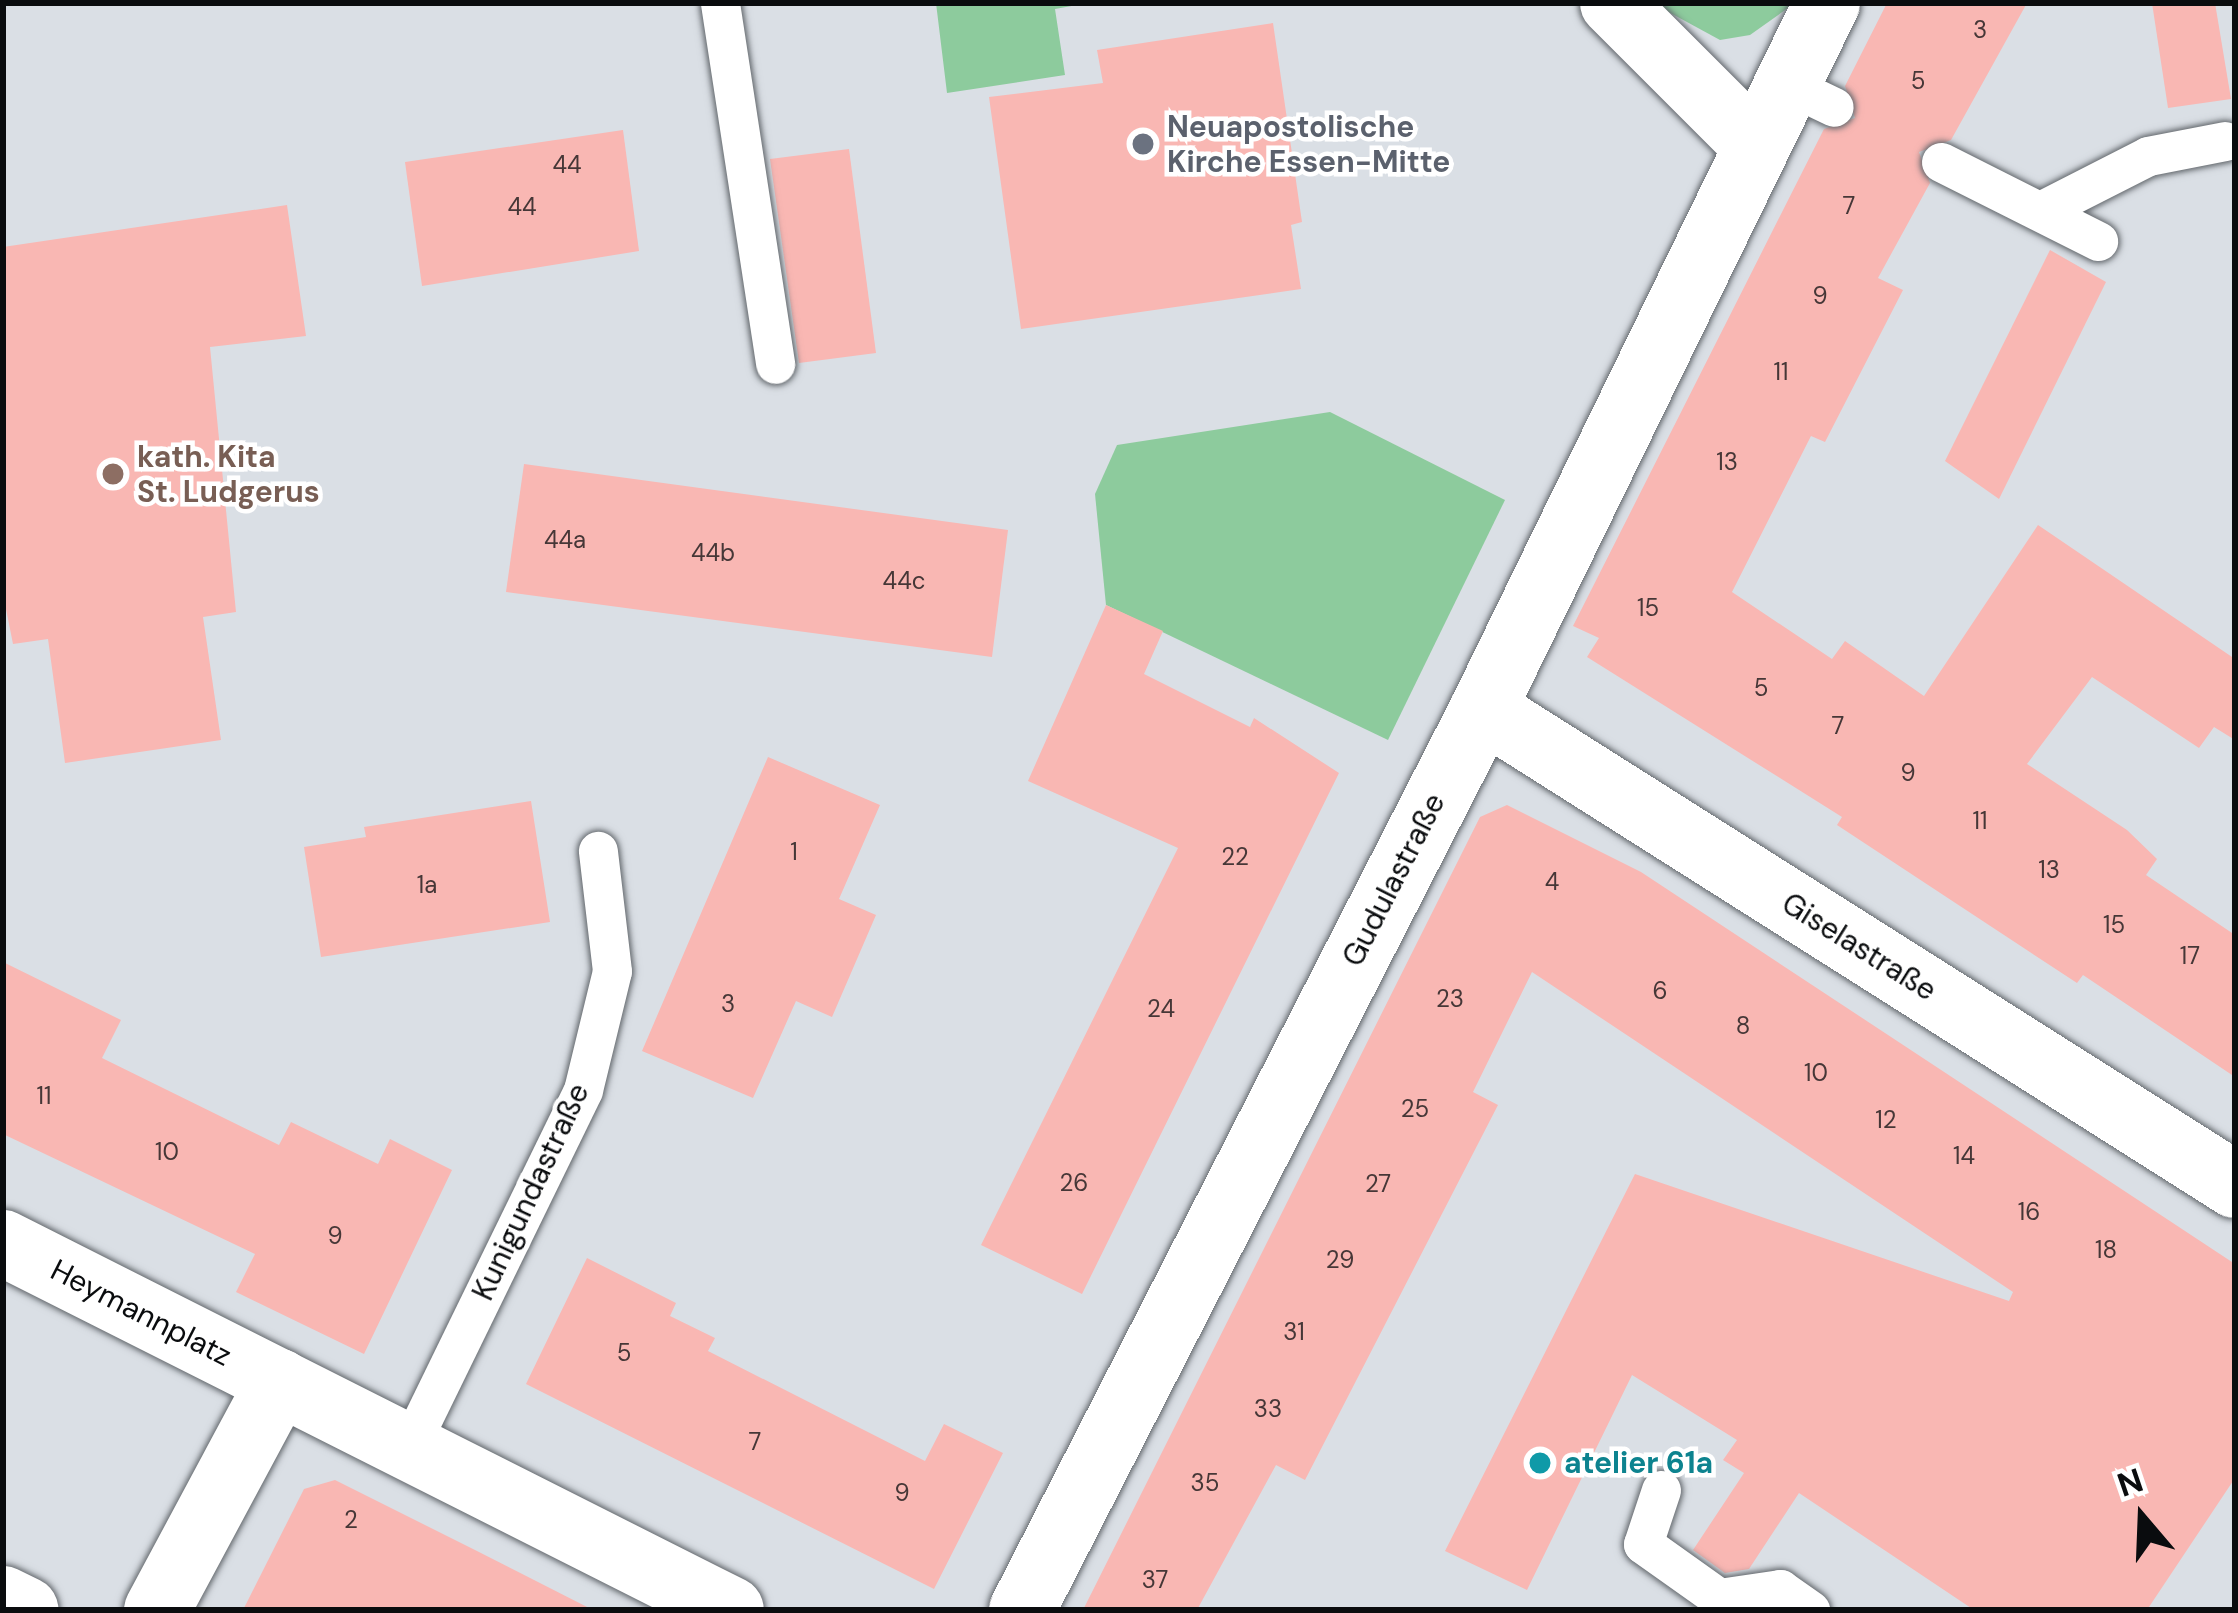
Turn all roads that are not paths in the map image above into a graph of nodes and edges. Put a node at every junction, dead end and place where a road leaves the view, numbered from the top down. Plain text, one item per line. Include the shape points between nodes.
1 (720, 3) edge
2 (1613, 3) edge
3 (1827, 3) edge
4 (2225, 141) dead end
5 (1754, 143) junction
6 (1941, 162) dead end
7 (2040, 211) junction
8 (2098, 241) dead end
9 (775, 364) dead end
10 (1483, 710) junction
11 (598, 851) dead end
12 (2235, 1185) edge
13 (3, 1243) edge
14 (279, 1382) junction
15 (408, 1448) junction
16 (1661, 1490) dead end
17 (3, 1599) edge
18 (26, 1610) edge
19 (157, 1610) edge
20 (731, 1610) edge
21 (1022, 1610) edge
22 (1810, 1610) edge

1 - 9 lane
2 - 5 street
3 - 5 street, Gudulastraße via 1809,95
4 - 7 lane via 2148,156
5 - 10 street, Gudulastraße
6 - 7 lane
7 - 8 lane
10 - 12 street, Giselastraße
10 - 21 street, Gudulastraße
11 - 15 lane, Kunigundastraße via 612,970 583,1090
13 - 14 street, Heymannplatz
14 - 15 street
14 - 19 street
15 - 20 street
16 - 22 lane via 1642,1544 1719,1598 1780,1589
17 - 18 street

